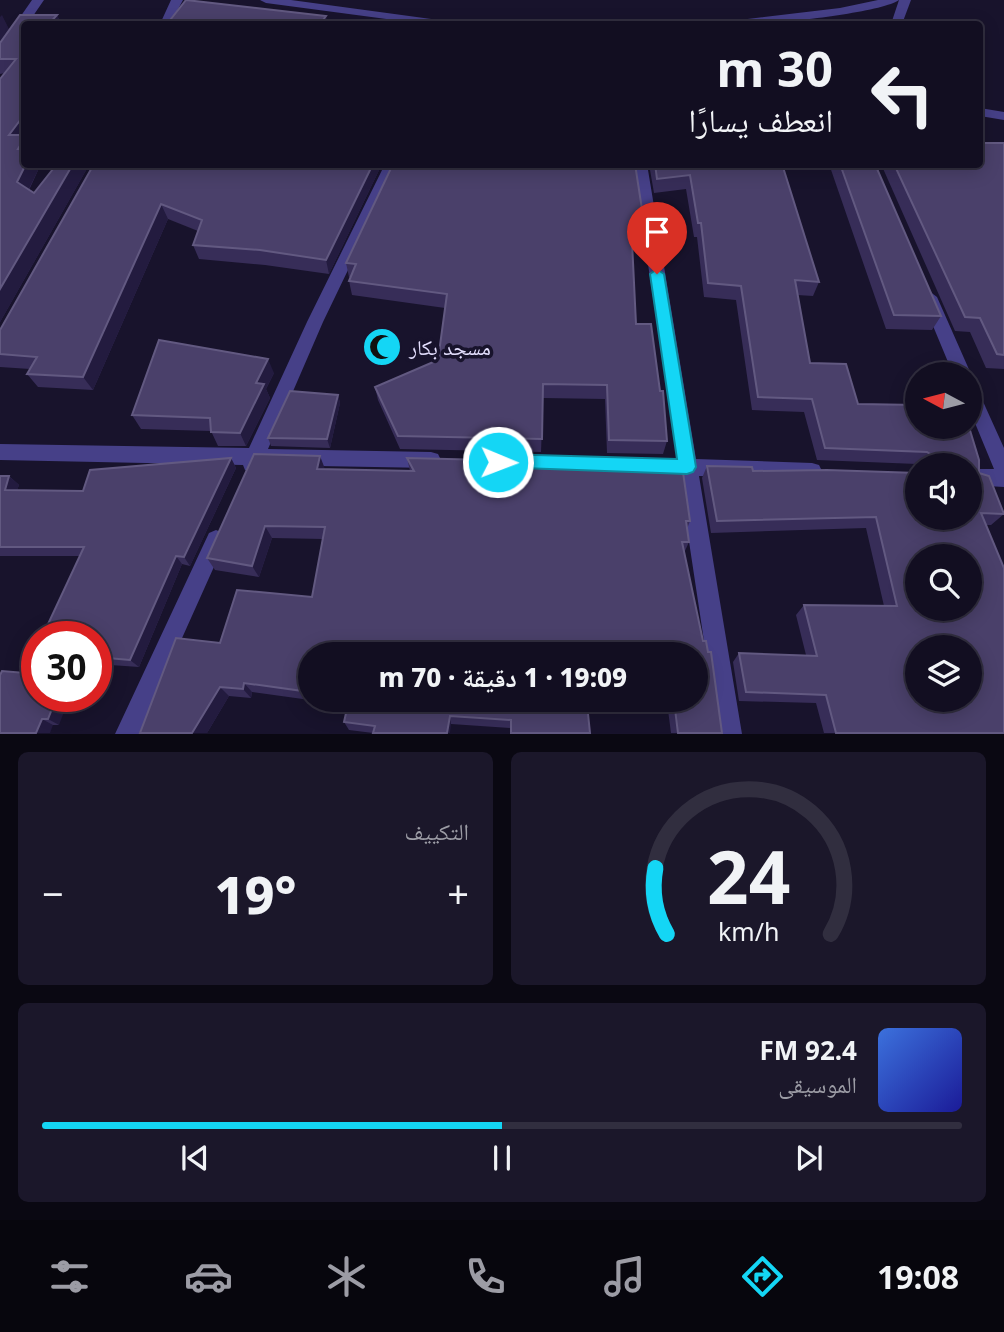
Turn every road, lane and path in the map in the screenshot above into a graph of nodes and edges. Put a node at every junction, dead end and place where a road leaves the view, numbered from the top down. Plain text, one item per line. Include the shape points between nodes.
1 (38, 0) edge
2 (177, 0) edge
3 (266, 0) edge
4 (894, 0) edge
5 (905, 0) edge
6 (23, 21) edge
7 (167, 21) edge
8 (424, 21) edge
9 (756, 21) edge
10 (898, 21) edge
11 (21, 25) edge
12 (0, 55) edge
13 (983, 112) edge
14 (1004, 116) edge
15 (390, 168) edge
16 (641, 168) edge
17 (925, 288) edge
18 (957, 362) edge
19 (982, 419) edge
20 (0, 452) edge
21 (256, 456) junction
22 (450, 461) edge
23 (645, 466) edge
24 (687, 467) junction
25 (1004, 470) edge
26 (836, 472) edge
27 (982, 477) edge
28 (1004, 478) edge
29 (244, 481) edge
30 (226, 519) edge
31 (127, 733) edge
32 (730, 733) edge

1 - 6 street
2 - 7 street
3 - 8 street
4 - 9 street
5 - 10 street
11 - 12 street
13 - 14 street
15 - 21 street
16 - 24 street
17 - 18 street
19 - 25 street
20 - 21 street
21 - 22 street
21 - 29 street
23 - 24 street
24 - 26 street
24 - 32 street
27 - 28 street
30 - 31 street

